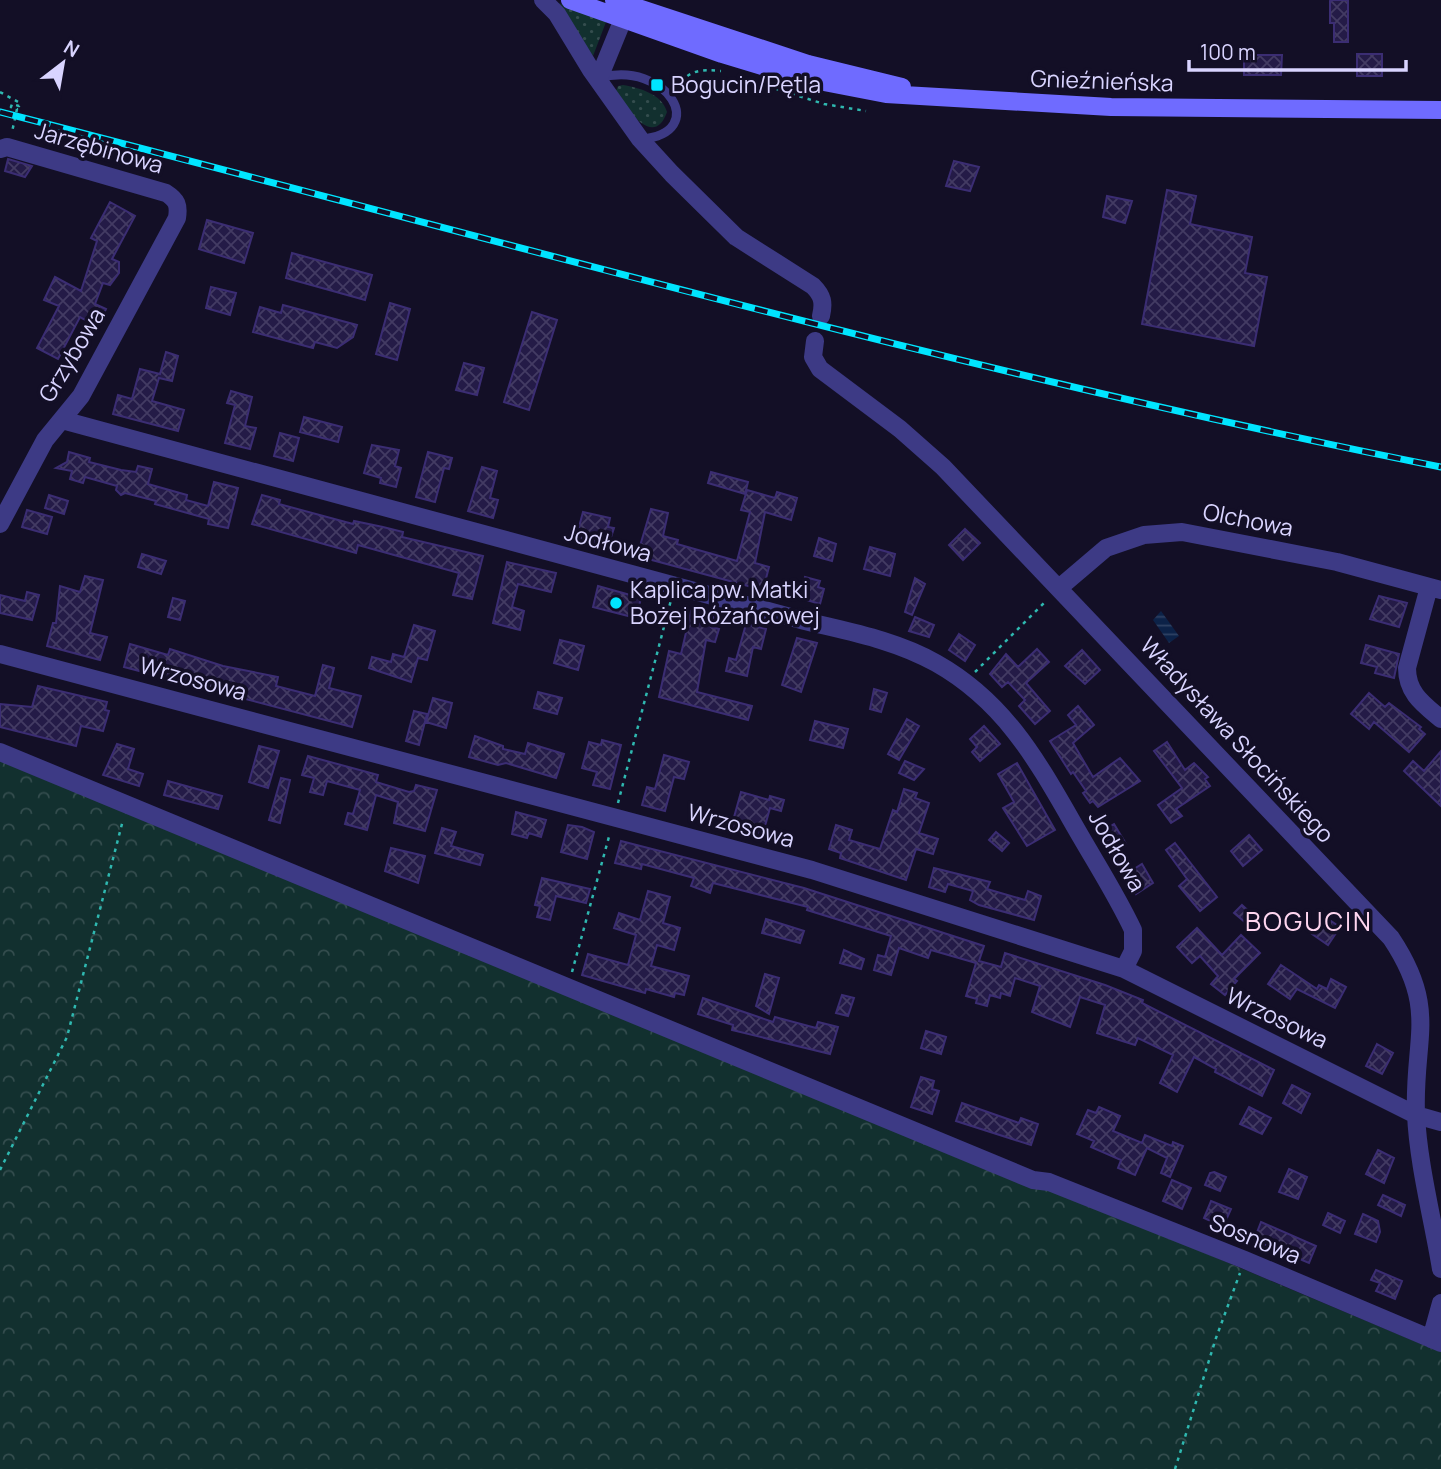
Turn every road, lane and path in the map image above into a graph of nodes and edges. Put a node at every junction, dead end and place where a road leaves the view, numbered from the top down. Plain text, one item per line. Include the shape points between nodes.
1 (543, 0) edge
2 (570, 0) edge
3 (624, 6) edge
4 (722, 71) dead end
5 (599, 78) junction
6 (761, 84) dead end
7 (0, 92) edge
8 (673, 99) junction
9 (1441, 110) edge
10 (866, 111) dead end
11 (23, 135) dead end
12 (640, 139) junction
13 (6, 140) edge
14 (179, 207) joint
15 (821, 316) dead end
16 (815, 341) dead end
17 (62, 420) junction
18 (0, 524) edge
19 (675, 587) junction
20 (1059, 588) junction
21 (1435, 588) edge
22 (0, 654) edge
23 (964, 682) junction
24 (1441, 719) edge
25 (0, 752) edge
26 (126, 807) junction
27 (614, 817) junction
28 (1124, 969) junction
29 (567, 988) junction
30 (1416, 1115) junction
31 (1441, 1122) edge
32 (0, 1170) edge
33 (1245, 1260) junction
34 (1441, 1269) edge
35 (1441, 1303) edge
36 (1436, 1341) edge
37 (1175, 1469) edge

1 - 5 street
2 - 3 main road, Gnieźnieńska
3 - 5 street
3 - 9 main road, Gnieźnieńska via 722,54 824,84 886,94 1083,106
4 - 8 path via 689,74
5 - 8 lane via 619,72 640,77
5 - 12 street
6 - 10 path via 824,104
7 - 11 path via 20,103 11,107 17,109 11,132
8 - 12 lane via 676,108 670,129 660,137
12 - 15 street via 736,237 813,286 824,304
13 - 14 street, Jarzębinowa via 7,147 166,193
14 - 17 street, Grzybowa via 87,384
16 - 20 street, Władysława Słocińskiego via 813,357 820,369 924,450
17 - 18 street, Grzybowa via 46,440
17 - 19 street, Jodłowa
19 - 23 street, Jodłowa via 880,639 936,663
19 - 27 path
20 - 21 street, Olchowa via 1106,548 1144,535 1172,532 1263,547
20 - 23 path
20 - 30 street, Władysława Słocińskiego via 1391,938 1416,982 1422,1015
21 - 24 street via 1407,680 1413,694
22 - 27 street, Wrzosowa
23 - 28 street, Jodłowa via 1021,735 1126,916 1133,930 1133,951
25 - 26 street, Sosnowa
26 - 29 street, Sosnowa
26 - 32 path via 67,1037
27 - 28 street, Wrzosowa via 812,870
27 - 29 path
28 - 30 street, Wrzosowa
29 - 33 street, Sosnowa via 1033,1180 1049,1182
30 - 31 street, Wrzosowa
30 - 34 street, Władysława Słocińskiego
33 - 36 street, Sosnowa
33 - 37 path
35 - 36 street

